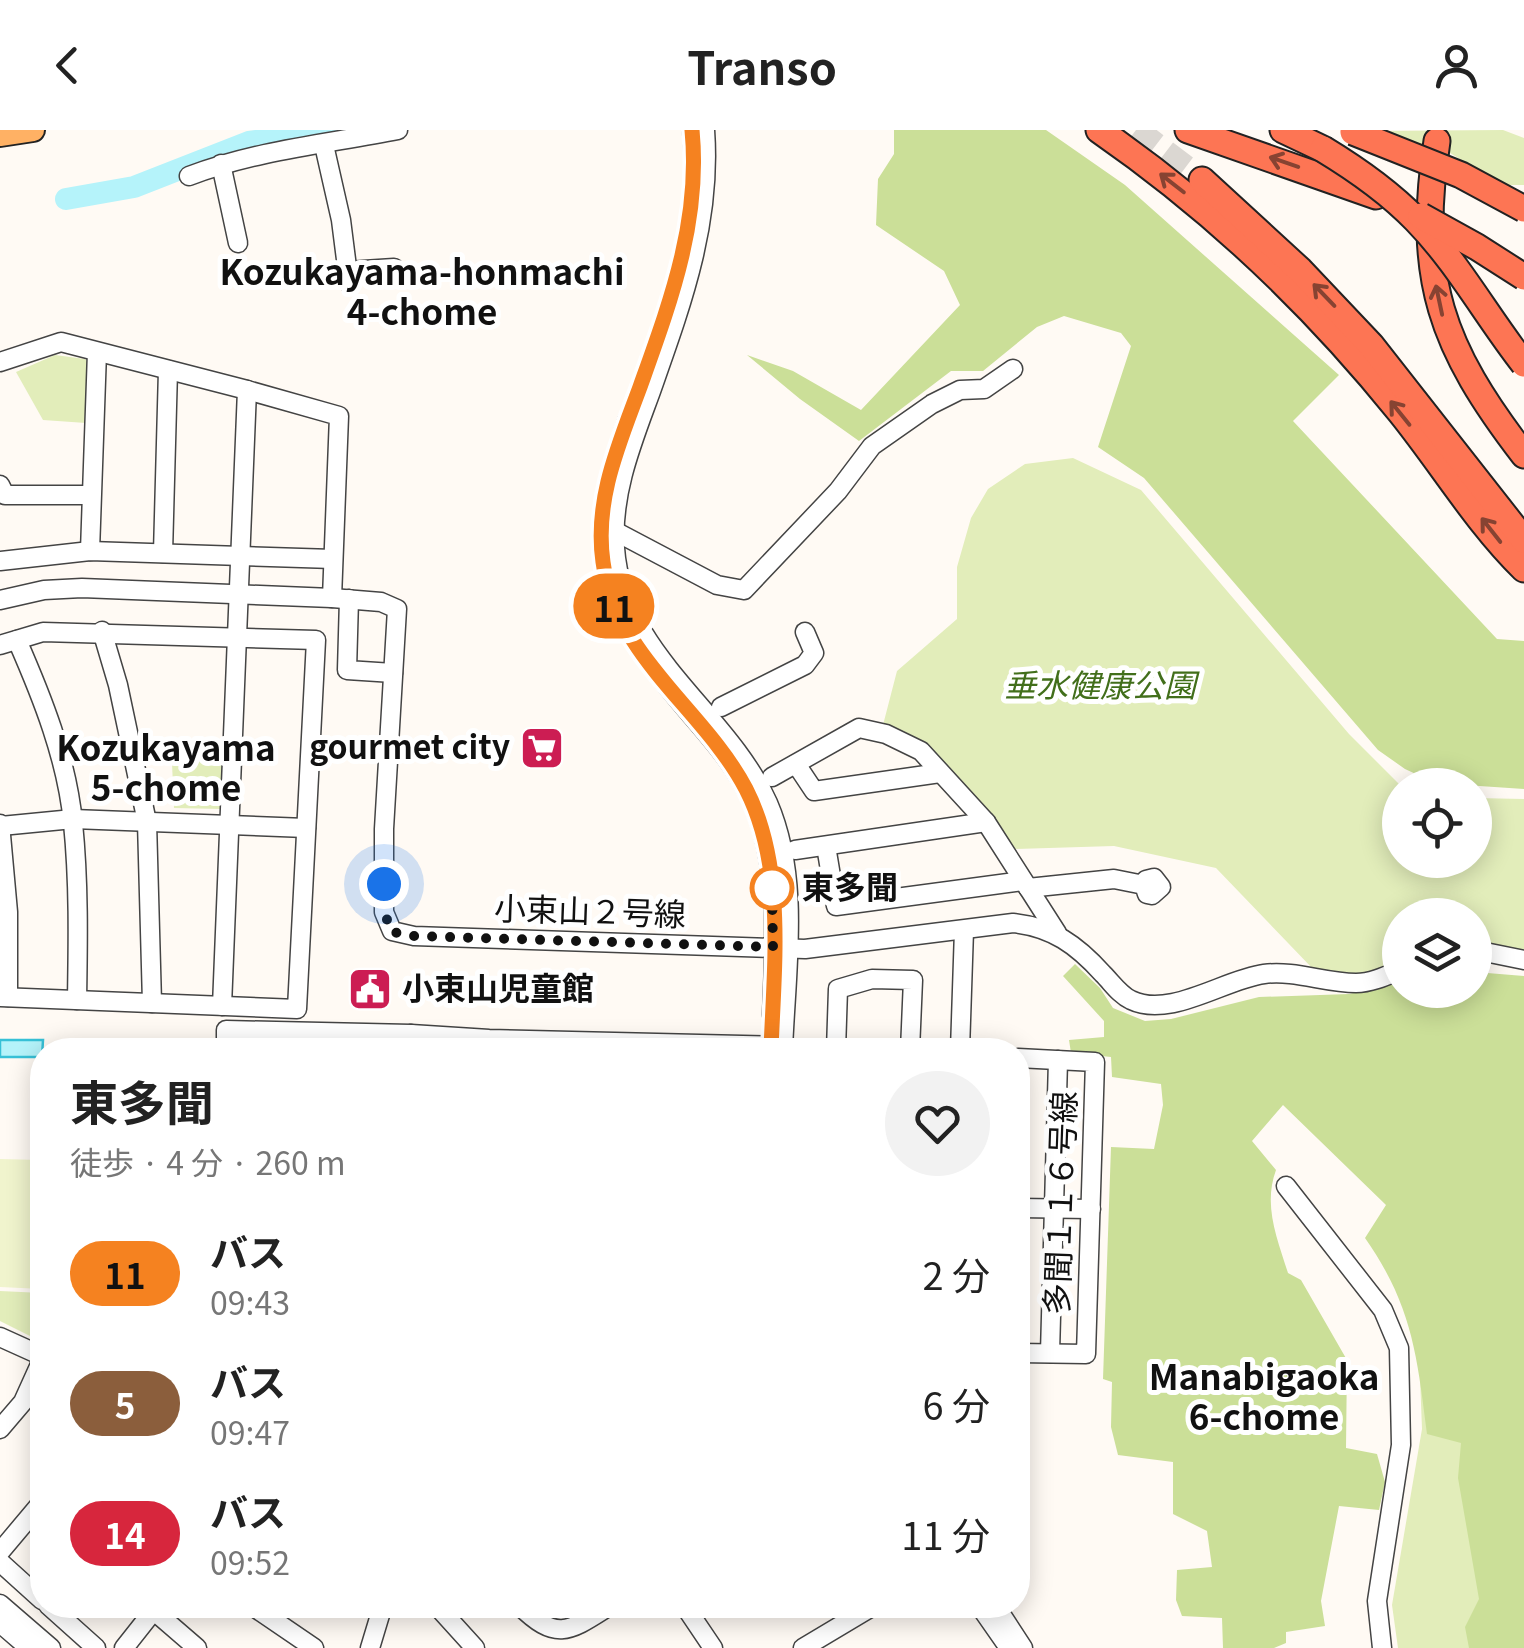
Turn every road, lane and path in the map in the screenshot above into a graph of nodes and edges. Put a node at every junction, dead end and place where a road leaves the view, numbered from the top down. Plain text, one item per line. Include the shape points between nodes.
1 (33, 130) edge
2 (398, 130) edge
3 (692, 130) edge
4 (705, 130) edge
5 (1099, 130) edge
6 (1188, 130) edge
7 (1283, 130) edge
8 (1350, 131) edge
9 (0, 135) edge
10 (1438, 141) dead end
11 (324, 145) junction
12 (221, 164) junction
13 (189, 176) dead end
14 (1202, 180) tunnel mouth
15 (1524, 208) edge
16 (238, 243) dead end
17 (394, 268) dead end
18 (1524, 277) edge
19 (97, 352) junction
20 (0, 362) edge
21 (1524, 364) edge
22 (1013, 368) dead end
23 (168, 370) junction
24 (247, 390) junction
25 (1524, 455) edge
26 (0, 485) edge
27 (90, 495) junction
28 (607, 527) junction
29 (1524, 540) edge
30 (90, 551) junction
31 (163, 553) junction
32 (241, 555) junction
33 (333, 559) junction
34 (0, 562) edge
35 (1524, 569) edge
36 (239, 594) junction
37 (341, 599) junction
38 (0, 600) edge
39 (102, 631) junction
40 (805, 632) dead end
41 (237, 636) junction
42 (8, 642) edge
43 (394, 672) junction
44 (721, 707) dead end
45 (796, 764) junction
46 (940, 772) junction
47 (772, 777) dead end
48 (73, 819) junction
49 (148, 822) junction
50 (986, 822) junction
51 (0, 825) edge
52 (231, 825) junction
53 (306, 828) junction
54 (826, 846) junction
55 (794, 850) dead end
56 (1026, 884) junction
57 (1144, 885) dead end
58 (964, 930) junction
59 (1058, 934) junction
60 (781, 948) junction
61 (1492, 953) edge
62 (1524, 960) edge
63 (1382, 975) edge
64 (4, 997) edge
65 (77, 1000) junction
66 (152, 1003) junction
67 (222, 1006) junction
68 (226, 1038) edge
69 (282, 1038) edge
70 (777, 1038) edge
71 (836, 1038) edge
72 (911, 1038) edge
73 (960, 1038) edge
74 (1030, 1059) edge
75 (1058, 1060) junction
76 (1286, 1186) dead end
77 (1030, 1208) edge
78 (1054, 1208) junction
79 (1091, 1210) junction
80 (0, 1337) edge
81 (30, 1352) edge
82 (1030, 1353) edge
83 (1050, 1354) junction
84 (30, 1386) edge
85 (0, 1429) edge
86 (30, 1516) edge
87 (0, 1552) edge
88 (0, 1562) edge
89 (30, 1587) edge
90 (0, 1604) edge
91 (65, 1618) edge
92 (148, 1618) edge
93 (166, 1618) edge
94 (270, 1618) edge
95 (380, 1618) edge
96 (448, 1618) edge
97 (532, 1618) edge
98 (590, 1618) edge
99 (693, 1618) edge
100 (853, 1618) edge
101 (987, 1618) edge
102 (1003, 1618) edge
103 (0, 1623) edge
104 (374, 1646) edge
105 (29, 1648) edge
106 (51, 1648) edge
107 (96, 1648) edge
108 (124, 1648) edge
109 (197, 1648) edge
110 (314, 1648) edge
111 (475, 1648) edge
112 (713, 1648) edge
113 (803, 1648) edge
114 (1009, 1648) edge
115 (1023, 1648) edge
116 (1382, 1648) edge

1 - 9 main road
2 - 11 street
3 - 28 street via 693,191 681,266 615,457
4 - 28 street via 698,248
35 -> 5 highway via 1304,304 1209,213
18 -> 6 highway, bridge via 1376,196
7 - 21 highway, bridge via 1368,178 1416,220
8 - 15 highway, bridge via 1460,174
25 -> 10 highway via 1468,376 1444,324 1430,230
11 - 12 street
11 - 17 street via 348,277
12 - 13 street
12 - 16 street
29 -> 14 highway via 1360,333
19 - 20 street via 61,342
19 - 23 street
19 - 27 street
22 - 28 street via 984,389 960,390 932,404 872,446 744,590 717,584
23 - 24 street
23 - 31 street
24 - 32 street
24 - 33 street via 339,416
26 - 27 street via 5,495
27 - 30 street
28 - 60 street via 636,622 767,800 789,909
30 - 31 street
30 - 34 street
31 - 32 street
32 - 33 street
32 - 36 street
33 - 37 street
36 - 37 street
36 - 38 street via 82,588
36 - 41 street
37 - 43 street via 347,670
37 - 43 street via 397,610
39 - 41 street
39 - 42 street via 43,632
39 - 49 street
40 - 44 street via 814,653 805,665
41 - 52 street
41 - 53 street via 316,640
42 - 48 street via 44,704
43 - 60 street, 小束山２号線 via 384,829 384,912 392,932
45 - 46 street via 814,791
45 - 46 street via 858,728 921,751
45 - 47 street
46 - 50 street
48 - 49 street
48 - 51 street
48 - 65 street
49 - 52 street
49 - 66 street
50 - 54 street
50 - 56 street
51 - 64 street via 8,912
52 - 53 street
52 - 67 street
53 - 67 street via 297,1009
54 - 55 street
54 - 56 street via 836,906
56 - 57 street via 1114,879
56 - 59 street
58 - 59 street, 小束山２号線 via 1013,923
58 - 60 street, 小束山２号線
58 - 73 street
59 - 63 street via 1121,994 1143,1004 1171,1003 1263,974 1356,983
60 - 70 street
61 - 62 street
64 - 65 street
65 - 66 street
66 - 67 street
68 - 69 street via 226,1030
71 - 72 street via 838,989 872,978 913,980
74 - 75 street, 多聞１１６号線
75 - 78 street
75 - 79 street, 多聞１１６号線 via 1095,1062
76 - 116 street via 1384,1310 1399,1348 1401,1445 1377,1601
77 - 78 street
78 - 79 street
78 - 83 street
79 - 83 street, 多聞１１６号線 via 1086,1354
80 - 81 street
82 - 83 street, 多聞１１６号線
84 - 85 street
86 - 87 street
88 - 89 street
90 - 106 street
91 - 107 street
92 - 108 street
93 - 109 street
94 - 110 street
95 - 104 street
96 - 111 street
97 - 98 street via 555,1632
99 - 112 street
100 - 113 street
101 - 114 street
102 - 115 street
103 - 105 street

